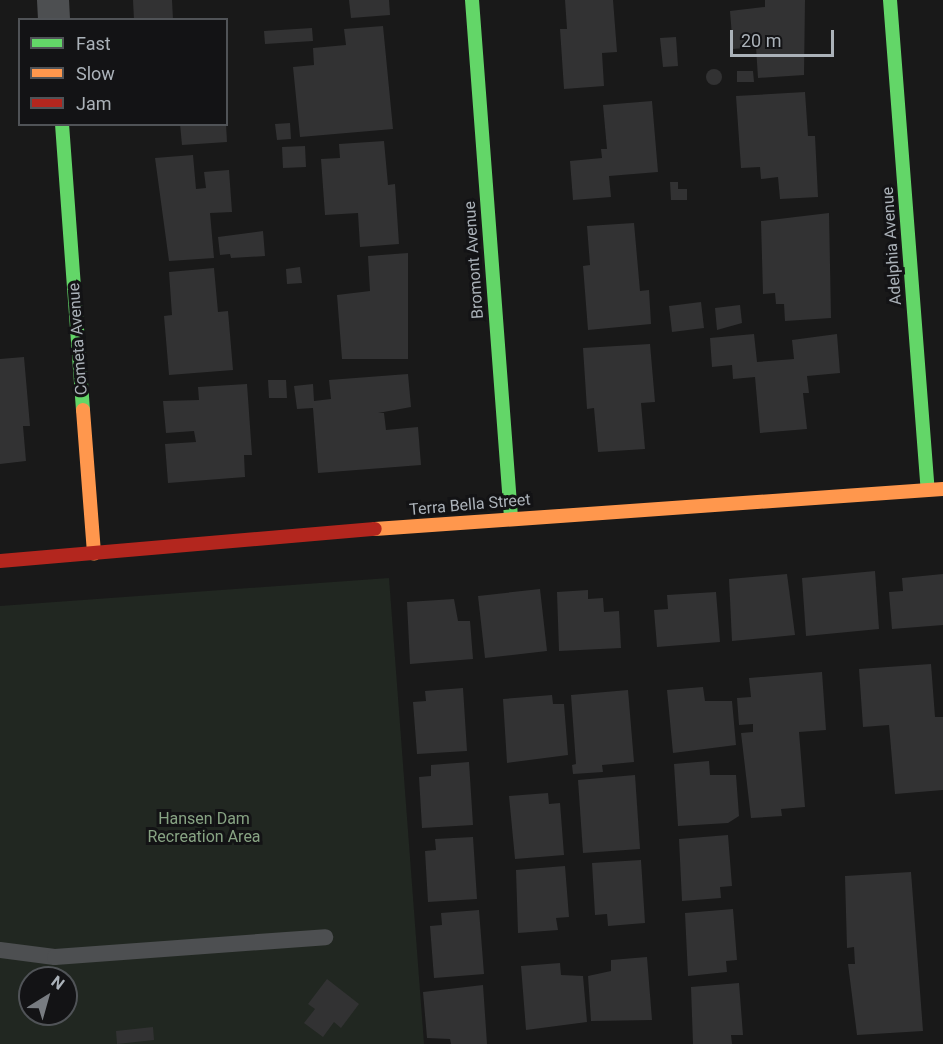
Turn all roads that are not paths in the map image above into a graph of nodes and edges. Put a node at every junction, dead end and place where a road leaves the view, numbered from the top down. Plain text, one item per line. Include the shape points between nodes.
1 (53, 0) edge
2 (472, 0) edge
3 (890, 0) edge
4 (54, 18) edge
5 (62, 126) edge
6 (943, 489) edge
7 (927, 490) junction
8 (511, 518) junction
9 (94, 554) junction
10 (0, 561) edge
11 (325, 937) dead end
12 (0, 950) edge

1 - 4 street
2 - 8 street, Bromont Avenue
3 - 7 street, Adelphia Avenue
5 - 9 street, Cometa Avenue
6 - 7 street, Terra Bella Street
7 - 8 street, Terra Bella Street
8 - 9 street, Terra Bella Street
9 - 10 street, Terra Bella Street
11 - 12 lane via 55,957

